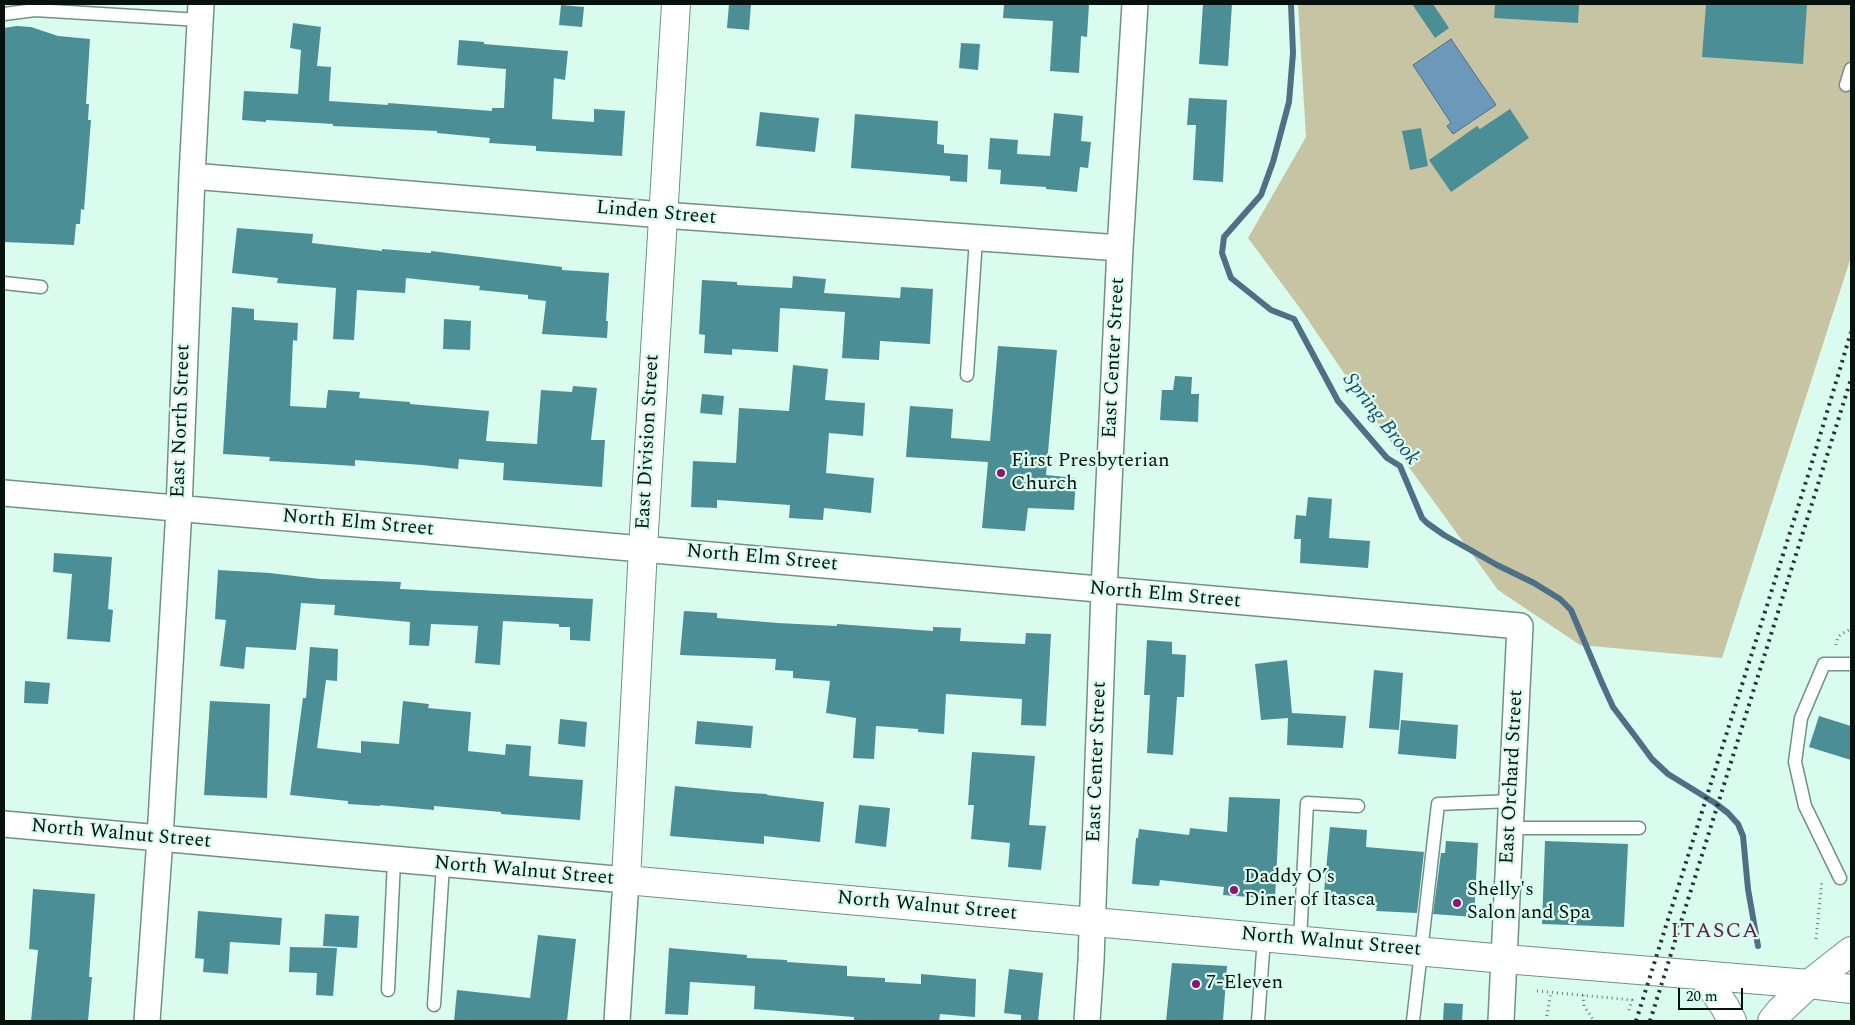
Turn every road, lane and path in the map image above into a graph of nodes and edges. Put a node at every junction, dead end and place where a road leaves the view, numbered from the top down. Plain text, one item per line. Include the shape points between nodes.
1 (676, 4) edge
2 (1135, 4) edge
3 (200, 12) edge
4 (4, 14) edge
5 (1851, 69) edge
6 (1846, 85) dead end
7 (192, 176) junction
8 (663, 215) junction
9 (976, 239) junction
10 (1120, 248) junction
11 (4, 283) edge
12 (41, 287) dead end
13 (967, 375) dead end
14 (4, 493) edge
15 (178, 509) junction
16 (643, 548) junction
17 (1104, 591) junction
18 (1520, 626) joint
19 (1851, 629) edge
20 (1836, 645) dead end
21 (1851, 664) edge
22 (1512, 801) junction
23 (1358, 806) dead end
24 (4, 824) edge
25 (1511, 828) junction
26 (1639, 828) dead end
27 (160, 838) junction
28 (394, 861) junction
29 (443, 865) junction
30 (1822, 877) dead end
31 (1840, 878) dead end
32 (626, 880) junction
33 (1092, 922) junction
34 (1264, 937) junction
35 (1816, 939) dead end
36 (1300, 940) junction
37 (1421, 951) junction
38 (1851, 951) edge
39 (1505, 959) junction
40 (1703, 975) junction
41 (1809, 984) junction
42 (1851, 989) edge
43 (388, 990) dead end
44 (1537, 991) dead end
45 (1551, 992) junction
46 (1584, 995) junction
47 (434, 1006) dead end
48 (1628, 1013) dead end
49 (147, 1021) edge
50 (617, 1021) edge
51 (1087, 1021) edge
52 (1258, 1021) edge
53 (1413, 1021) edge
54 (1501, 1021) edge
55 (1546, 1021) edge
56 (1594, 1021) edge
57 (1732, 1021) edge
58 (1772, 1021) edge

1 - 8 street, East Division Street
2 - 10 street, East Center Street
3 - 4 lane via 35,10
3 - 7 street, East North Street
5 - 6 lane
7 - 8 street, Linden Street
7 - 15 street, East North Street
8 - 9 street, Linden Street
8 - 16 street, East Division Street
9 - 10 street, Linden Street
9 - 13 lane
10 - 17 street, East Center Street
11 - 12 lane
14 - 15 street, North Elm Street
15 - 16 street, North Elm Street
15 - 27 street, East North Street
16 - 17 street, North Elm Street
16 - 32 street, East Division Street
17 - 18 street, North Elm Street
17 - 33 street, East Center Street
18 - 22 street, East Orchard Street
19 - 20 path via 1838,637
21 - 31 lane via 1824,664 1801,718 1795,762 1805,806
22 - 25 street, East Orchard Street
22 - 37 lane via 1438,804
23 - 36 lane via 1307,803
24 - 27 street, North Walnut Street
25 - 26 lane
25 - 39 street, East Orchard Street
27 - 28 street, North Walnut Street
27 - 49 street, East North Street
28 - 29 street, North Walnut Street
28 - 43 lane
29 - 32 street, North Walnut Street
29 - 47 lane
30 - 35 path
32 - 33 street, North Walnut Street
32 - 50 street
33 - 34 street, North Walnut Street
33 - 51 street, East Center Street
34 - 36 street, North Walnut Street
34 - 52 lane
36 - 37 street, North Walnut Street
37 - 39 street, North Walnut Street
37 - 53 lane
38 - 41 street
39 - 40 street, North Walnut Street
39 - 54 street, East Orchard Street
40 - 41 street, North Walnut Street
40 - 57 street
41 - 42 street, North Walnut Street
41 - 58 street
44 - 45 path
45 - 46 path
45 - 55 path
46 - 48 path via 1632,1000
46 - 56 path via 1584,1006

